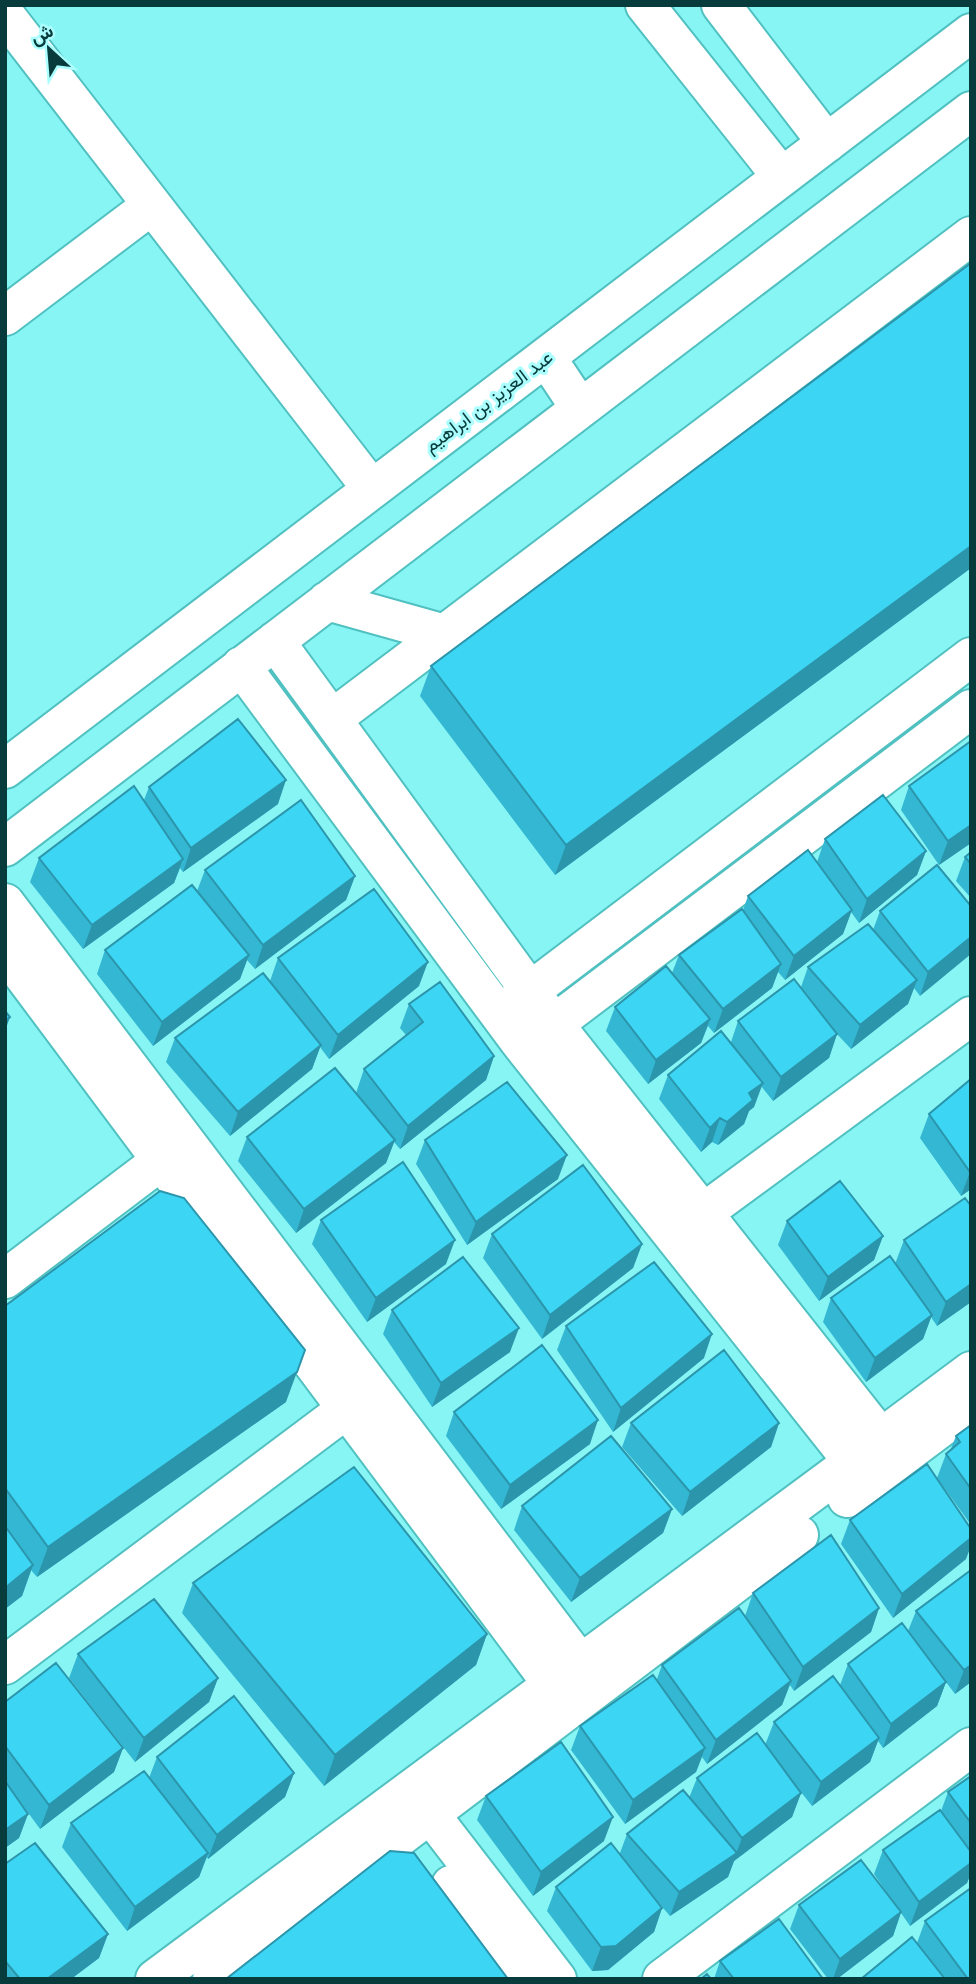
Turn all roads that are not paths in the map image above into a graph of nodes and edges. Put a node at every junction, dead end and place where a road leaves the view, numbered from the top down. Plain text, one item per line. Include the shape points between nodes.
1 (645, 5) edge
2 (721, 5) edge
3 (5, 15) edge
4 (971, 33) edge
5 (971, 111) edge
6 (827, 143) junction
7 (782, 177) junction
8 (152, 205) junction
9 (971, 236) edge
10 (5, 316) edge
11 (546, 357) junction
12 (580, 408) junction
13 (372, 489) junction
14 (327, 601) junction
15 (445, 634) junction
16 (275, 641) junction
17 (971, 657) edge
18 (241, 666) junction
19 (971, 709) edge
20 (332, 719) junction
21 (5, 769) edge
22 (5, 847) edge
23 (5, 904) edge
24 (5, 951) edge
25 (530, 990) junction
26 (971, 1016) edge
27 (554, 1024) junction
28 (509, 1028) junction
29 (971, 1039) edge
30 (162, 1160) junction
31 (708, 1220) junction
32 (5, 1279) edge
33 (971, 1371) edge
34 (971, 1405) edge
35 (348, 1408) junction
36 (867, 1450) junction
37 (5, 1665) edge
38 (566, 1674) junction
39 (971, 1747) edge
40 (419, 1822) junction
41 (155, 1979) edge
42 (212, 1979) edge
43 (522, 1979) edge
44 (557, 1979) edge
45 (662, 1979) edge

1 - 7 street
2 - 6 street
3 - 8 street
4 - 6 street, عبد العزيز بن ابراهيم
5 - 12 street
6 - 7 street, عبد العزيز بن ابراهيم
7 - 11 street, عبد العزيز بن ابراهيم
8 - 10 street
8 - 13 street
9 - 15 street
11 - 12 street
11 - 13 street, عبد العزيز بن ابراهيم
12 - 14 street
13 - 21 street, عبد العزيز بن ابراهيم
14 - 15 street
14 - 16 street
15 - 20 street
16 - 18 street
16 - 20 street
17 - 25 street
18 - 22 street
18 - 28 street
19 - 27 street
20 - 25 street
23 - 38 street
24 - 30 street
25 - 27 street
25 - 28 street
26 - 31 street
27 - 28 street
27 - 31 street
28 - 36 street
29 - 31 street
30 - 32 street
30 - 35 street
31 - 36 street
33 - 36 street
34 - 40 street
35 - 37 street
35 - 38 street
36 - 38 street
38 - 41 street
39 - 45 street
40 - 42 street
40 - 43 street
40 - 44 street

